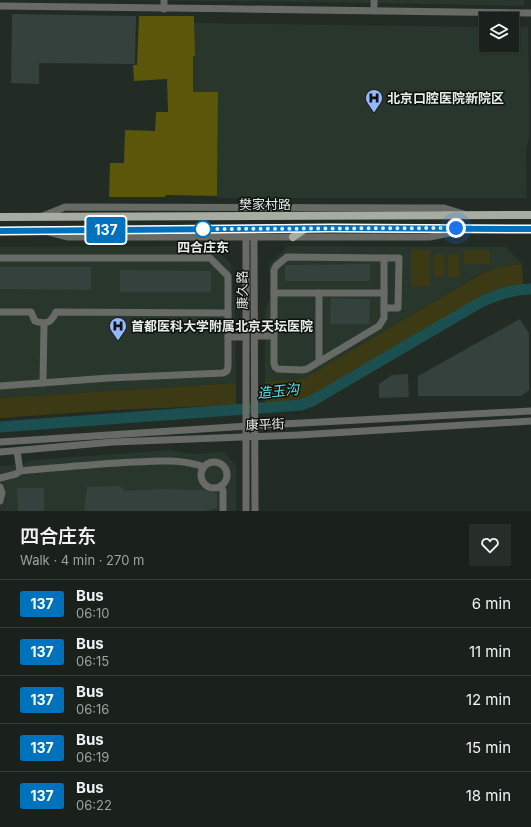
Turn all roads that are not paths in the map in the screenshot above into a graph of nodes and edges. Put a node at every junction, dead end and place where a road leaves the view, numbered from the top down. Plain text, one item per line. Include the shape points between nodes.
1 (164, 0) edge
2 (374, 0) edge
3 (0, 6) edge
4 (164, 9) junction
5 (374, 10) junction
6 (531, 13) edge
7 (531, 215) edge
8 (0, 217) edge
9 (306, 228) junction
10 (471, 228) junction
11 (531, 229) edge
12 (41, 230) junction
13 (0, 231) edge
14 (250, 237) junction
15 (293, 237) junction
16 (250, 255) junction
17 (0, 258) edge
18 (384, 258) junction
19 (274, 293) junction
20 (319, 293) junction
21 (384, 293) junction
22 (384, 308) junction
23 (0, 312) edge
24 (228, 313) junction
25 (44, 324) junction
26 (228, 336) junction
27 (255, 336) junction
28 (274, 336) junction
29 (246, 337) junction
30 (319, 361) junction
31 (43, 383) junction
32 (0, 386) edge
33 (531, 411) edge
34 (531, 421) edge
35 (255, 426) junction
36 (246, 427) junction
37 (246, 436) junction
38 (255, 436) junction
39 (0, 442) edge
40 (17, 451) junction
41 (0, 452) edge
42 (204, 467) junction
43 (20, 470) junction
44 (0, 478) edge
45 (220, 486) junction
46 (0, 487) edge
47 (0, 501) edge
48 (223, 511) edge
49 (246, 511) edge
50 (255, 511) edge

1 - 4 street
2 - 5 street
3 - 4 street
4 - 5 street
5 - 6 street
7 - 8 main road, 樊家村路
9 - 10 main road, 樊家村路
9 - 12 main road, 樊家村路
9 - 15 main road
10 - 11 main road, 樊家村路
10 - 15 street via 430,237
12 - 13 main road, 樊家村路
12 - 14 street via 68,237
14 - 15 street
14 - 16 street, 康久路
16 - 27 street, 康久路
16 - 29 street, 康久路
17 - 24 street via 210,258 228,276
18 - 19 street via 287,257 274,270
18 - 21 street
18 - 22 street via 399,258 398,308
19 - 20 street
19 - 28 street
20 - 21 street
20 - 30 street
21 - 22 street
22 - 30 street via 384,318 379,326
23 - 25 street via 31,312 36,321
24 - 25 street via 56,312 50,322
24 - 26 street
25 - 31 street
26 - 29 street
26 - 31 street via 228,367 223,373
27 - 28 street
27 - 35 street, 康久路
28 - 30 street via 274,363 278,369 302,370
29 - 36 street, 康久路
31 - 32 street
33 - 35 street, 康平街
34 - 38 street, 康平街
35 - 36 street, 康平街
35 - 38 street, 康久路
36 - 37 street, 康久路
36 - 39 street, 康平街
37 - 38 street, 康平街
37 - 40 street, 康平街 via 113,442
37 - 49 street, 康久路
38 - 50 street, 康久路
40 - 41 street, 康平街
40 - 43 street
42 - 43 street via 192,462 160,462
42 - 45 street via 200,474 202,482 213,488
42 - 45 street via 216,462 223,467 227,475
43 - 44 street via 16,474
45 - 48 street via 223,491
46 - 47 street

